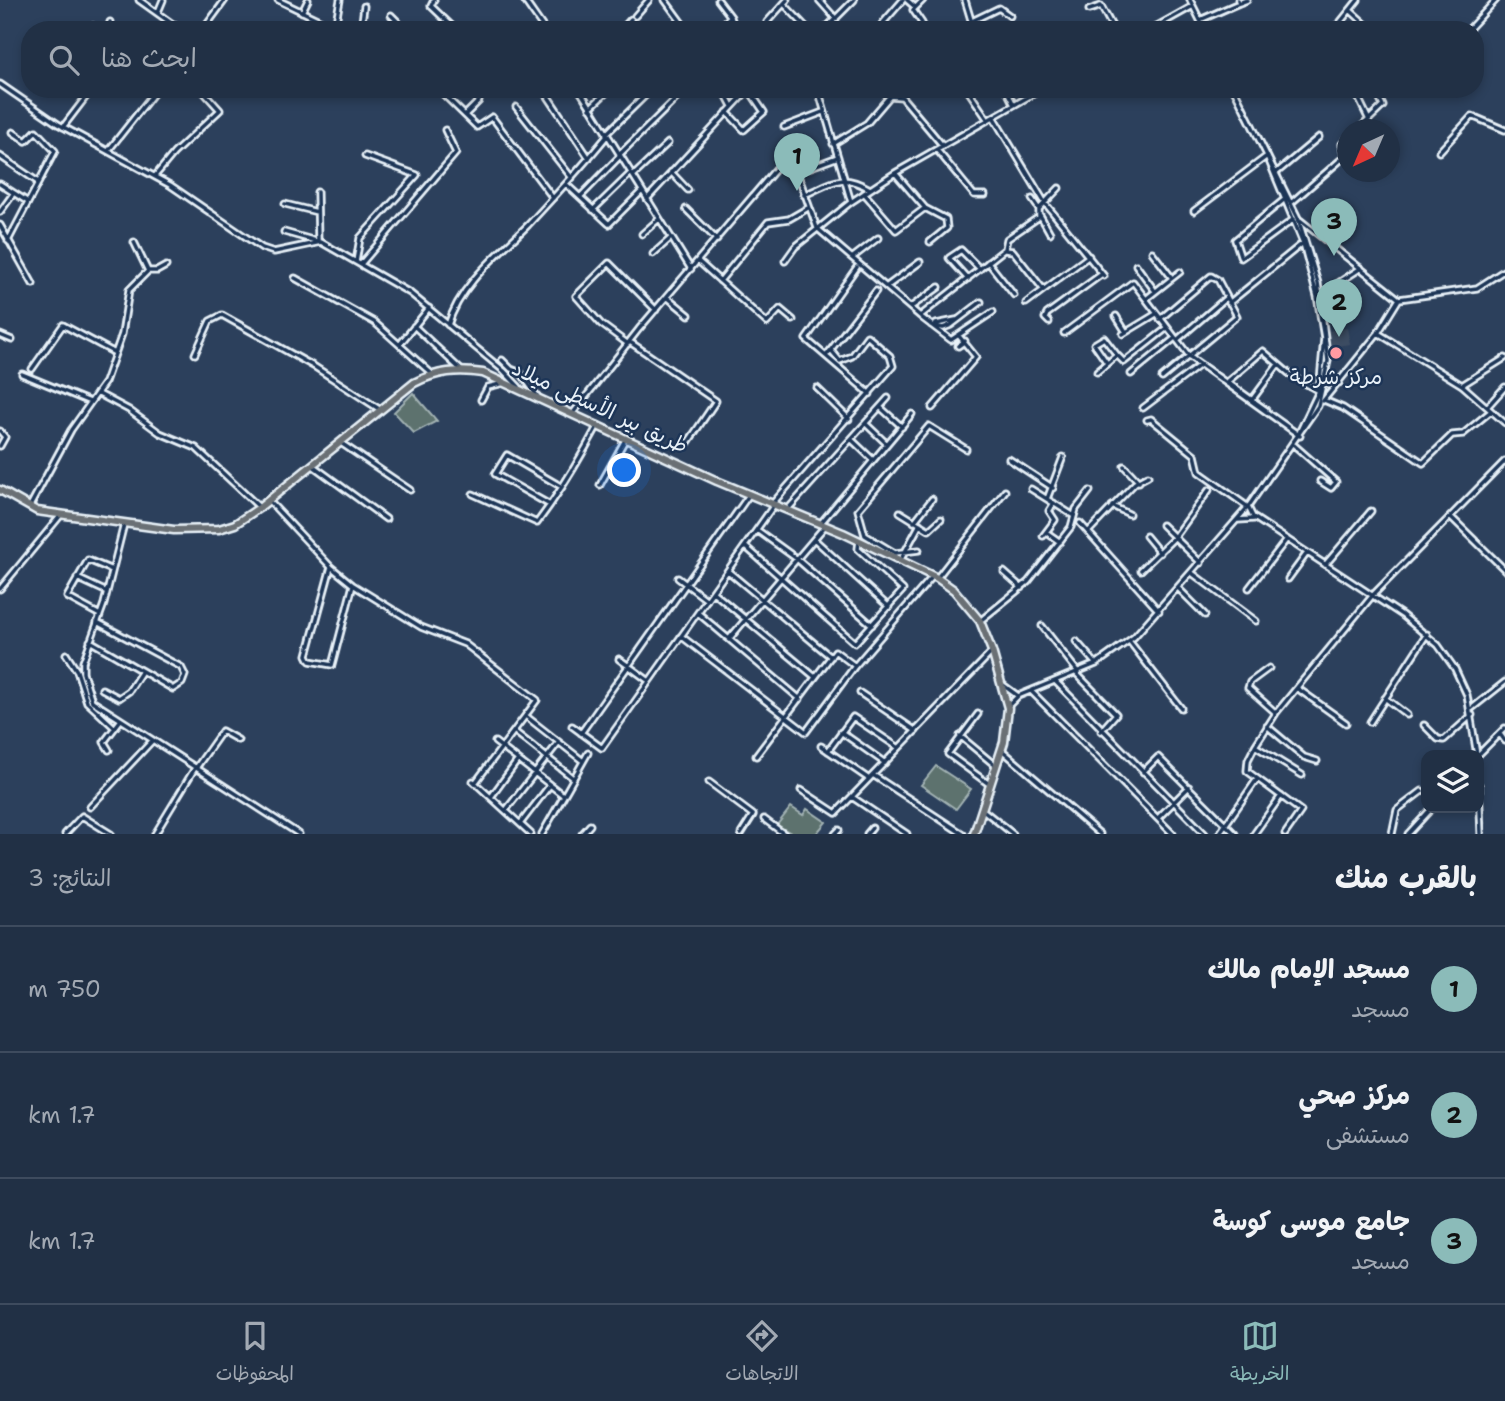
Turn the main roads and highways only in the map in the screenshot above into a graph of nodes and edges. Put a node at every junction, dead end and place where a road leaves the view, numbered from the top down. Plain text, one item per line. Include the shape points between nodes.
1 (0, 490) edge
2 (974, 834) edge

1 - 2 main road, طريق بير الأسطى ميلاد via 29,508 61,515 206,531 234,524 259,508 406,387 432,374 461,370 505,382 749,495 902,557 960,595 980,621 1007,708 1002,750

